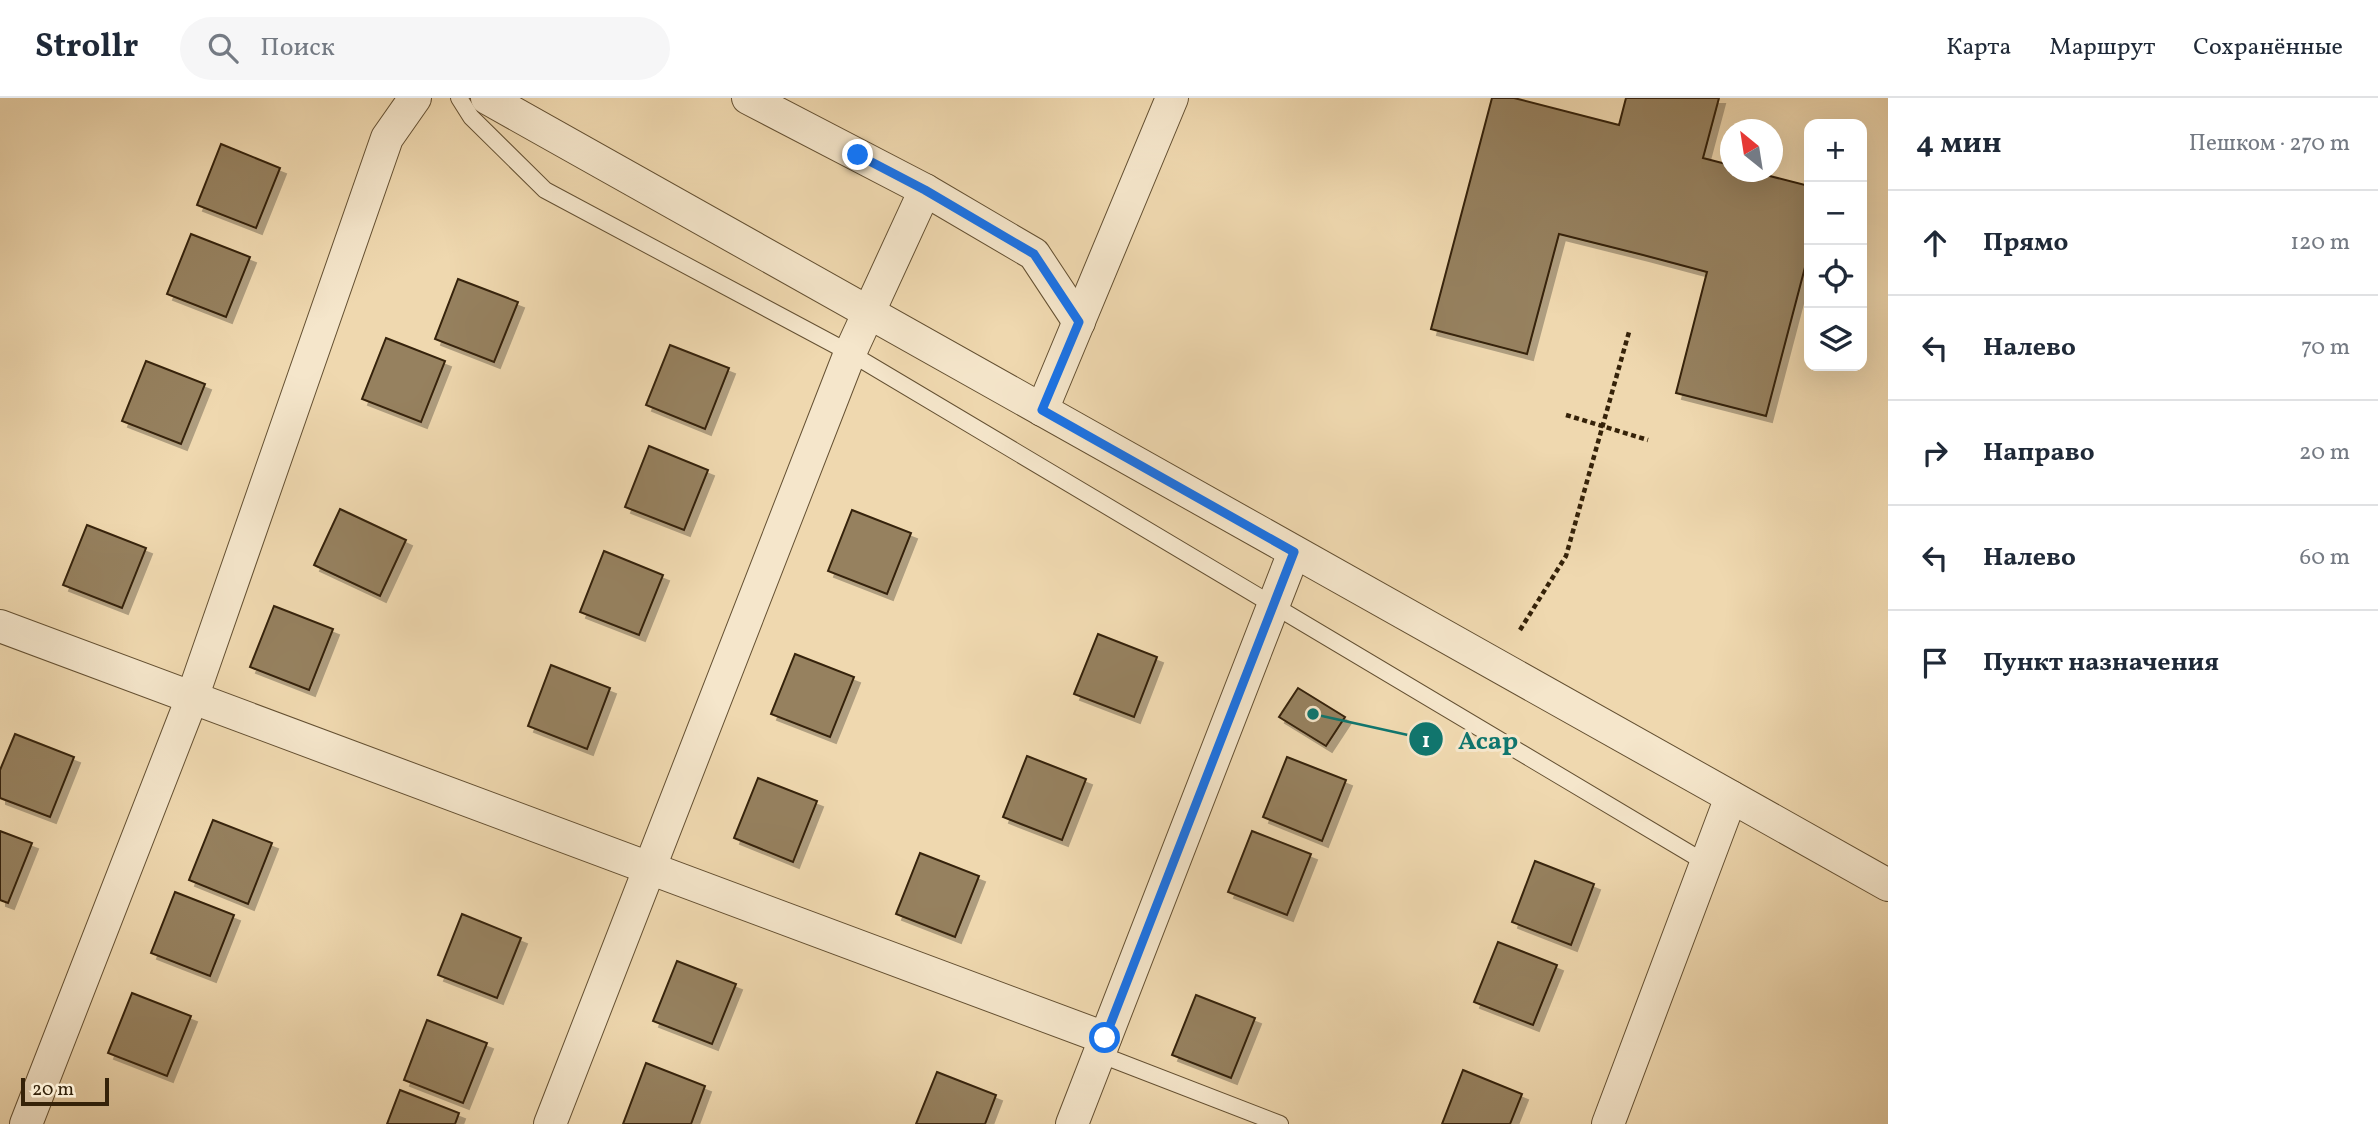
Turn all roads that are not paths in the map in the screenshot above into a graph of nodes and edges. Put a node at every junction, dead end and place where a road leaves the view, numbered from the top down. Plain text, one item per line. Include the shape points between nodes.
1 (415, 98) edge
2 (459, 98) edge
3 (487, 98) edge
4 (748, 98) edge
5 (1172, 98) edge
6 (925, 190) junction
7 (870, 310) junction
8 (1079, 322) junction
9 (850, 353) junction
10 (1042, 410) junction
11 (1294, 552) junction
12 (1273, 605) junction
13 (0, 626) edge
14 (192, 698) junction
15 (1731, 797) junction
16 (1706, 863) junction
17 (649, 869) junction
18 (1888, 885) edge
19 (1102, 1046) junction
20 (26, 1124) edge
21 (550, 1124) edge
22 (1072, 1124) edge
23 (1280, 1124) edge
24 (1608, 1124) edge

1 - 14 street via 387,138
2 - 9 lane via 471,117 545,190
3 - 7 street
4 - 6 street
5 - 8 street
6 - 7 street
6 - 8 street via 1034,254
7 - 9 street
7 - 10 street
8 - 10 street
9 - 12 lane
9 - 17 street
10 - 11 street
11 - 12 street
11 - 15 street
12 - 16 lane
12 - 19 street
13 - 14 street
14 - 17 street
14 - 20 street
15 - 16 street
15 - 18 street
16 - 24 street
17 - 19 street
17 - 21 street
19 - 22 street
19 - 23 lane

